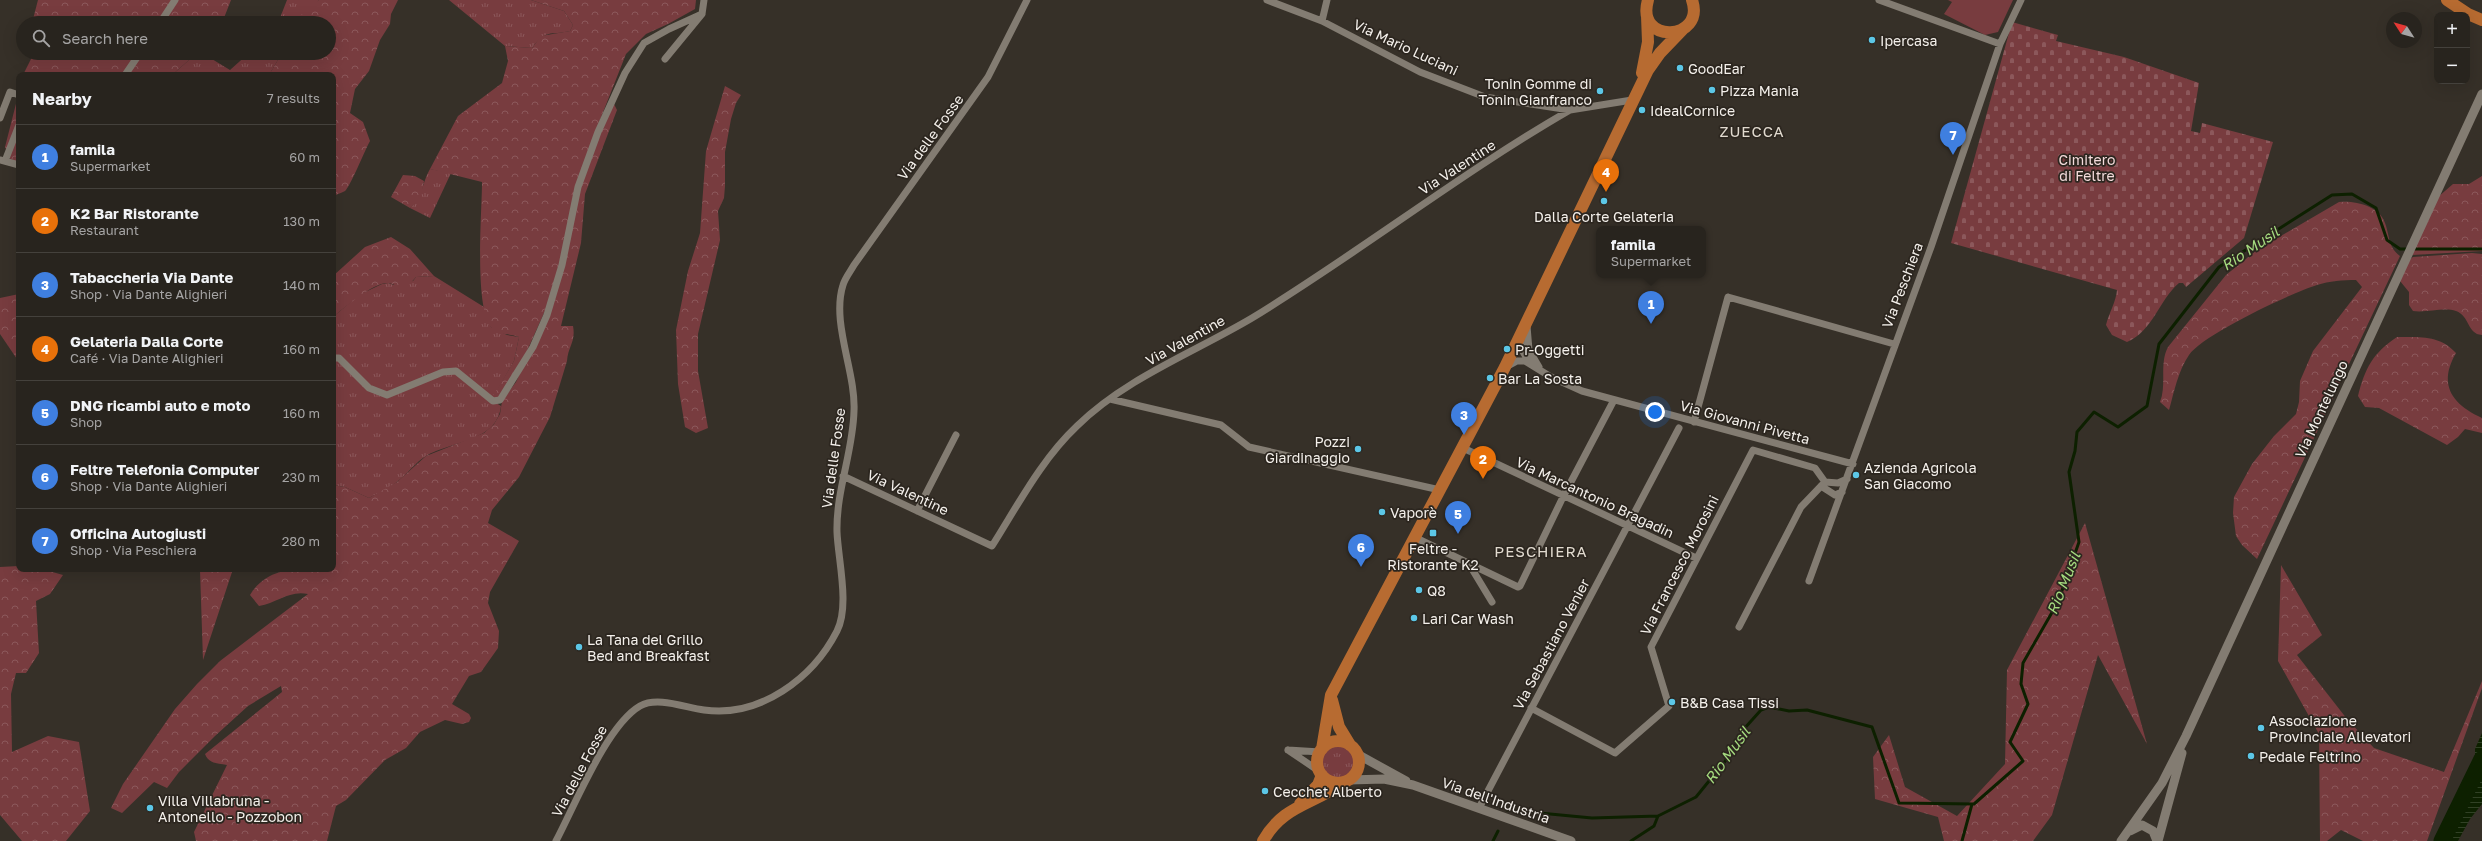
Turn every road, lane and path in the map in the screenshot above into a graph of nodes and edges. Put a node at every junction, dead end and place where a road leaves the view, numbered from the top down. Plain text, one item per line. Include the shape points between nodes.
1 (175, 0) edge
2 (704, 0) edge
3 (1027, 0) edge
4 (1268, 0) edge
5 (1327, 0) edge
6 (1692, 0) edge
7 (1703, 0) edge
8 (1879, 0) edge
9 (2021, 0) edge
10 (2447, 0) edge
11 (1647, 4) edge
12 (702, 14) junction
13 (165, 16) edge
14 (1693, 16) junction
15 (2482, 20) edge
16 (1322, 21) junction
17 (1684, 28) junction
18 (2000, 44) junction
19 (665, 59) dead end
20 (135, 60) edge
21 (127, 72) edge
22 (16, 94) edge
23 (2482, 94) edge
24 (1632, 100) junction
25 (1570, 110) junction
26 (0, 118) edge
27 (16, 131) edge
28 (2, 161) edge
29 (16, 164) edge
30 (1527, 321) junction
31 (1522, 332) junction
32 (1894, 344) junction
33 (336, 358) edge
34 (1529, 362) junction
35 (1505, 367) junction
36 (1541, 370) junction
37 (1110, 399) junction
38 (1614, 400) junction
39 (1694, 422) junction
40 (1679, 428) dead end
41 (956, 435) dead end
42 (1463, 448) junction
43 (1853, 464) junction
44 (843, 476) junction
45 (1847, 478) junction
46 (1823, 484) junction
47 (1440, 490) junction
48 (1842, 492) junction
49 (1563, 497) junction
50 (917, 511) junction
51 (1628, 526) junction
52 (1414, 537) junction
53 (1696, 558) junction
54 (1469, 564) junction
55 (1808, 581) dead end
56 (1492, 602) dead end
57 (1738, 627) dead end
58 (1331, 694) junction
59 (1531, 708) junction
60 (2186, 736) junction
61 (1321, 750) junction
62 (1354, 750) junction
63 (1321, 773) junction
64 (1346, 781) junction
65 (1413, 785) junction
66 (1296, 807) junction
67 (1479, 808) junction
68 (2129, 832) junction
69 (556, 841) edge
70 (1263, 841) edge
71 (1571, 841) edge
72 (2121, 841) edge
73 (2157, 841) edge

1 - 13 street
2 - 12 street
3 - 44 street, Via delle Fosse via 988,77 854,265 844,284 840,306 855,408
4 - 16 street, Via Mario Luciani
5 - 16 street
6 - 14 main road
7 - 14 main road
8 - 18 street
9 - 18 street, Via Peschiera
10 - 15 main road
11 - 17 main road via 1647,17 1656,29 1670,33
11 - 24 main road via 1646,54
12 - 19 street
12 - 33 street via 644,43 625,73 598,132 578,187 562,266 547,315 533,347 500,400 493,402 456,371 443,372 387,395 369,388 339,358
14 - 17 main road
16 - 25 street, Via Mario Luciani via 1420,72 1485,97
17 - 24 main road via 1653,62
18 - 32 street, Via Peschiera via 1931,247
20 - 21 street
22 - 26 street via 10,92
23 - 60 street, Via Montelungo
24 - 25 street, Via Mario Luciani
24 - 30 main road
25 - 37 street, Via Valentine via 1252,317 1140,379
27 - 28 street
28 - 29 street
30 - 31 main road
30 - 36 street, Via Giovanni Pivetta via 1529,350
31 - 34 street via 1520,346
31 - 35 main road
32 - 39 street via 1728,297
32 - 43 street, Via Peschiera
34 - 35 street via 1517,361
34 - 36 street, Via Giovanni Pivetta
35 - 42 main road
36 - 38 street, Via Giovanni Pivetta via 1571,387
37 - 47 street via 1221,425 1249,447
37 - 50 street, Via Valentine via 1077,425 1056,447 992,546
38 - 39 street, Via Giovanni Pivetta
38 - 49 street
39 - 43 street, Via Giovanni Pivetta
40 - 51 street, Via Sebastiano Venier
41 - 50 street
42 - 47 main road
42 - 49 street, Via Marcantonio Bragadin
43 - 45 street, Via Peschiera
44 - 50 street, Via Valentine
44 - 69 street, Via delle Fosse via 837,532 844,593 838,629 820,657 794,683 760,704 733,711 706,711 659,702 642,705 613,731
45 - 46 street via 1838,483
45 - 48 street, Via Peschiera
46 - 48 street via 1835,495
46 - 53 street, Via Francesco Morosini via 1815,468 1753,450
46 - 57 street via 1801,507
47 - 52 main road
48 - 55 street, Via Peschiera
49 - 51 street, Via Marcantonio Bragadin
49 - 54 street via 1520,586
51 - 53 street, Via Marcantonio Bragadin
51 - 59 street, Via Sebastiano Venier
52 - 54 street
52 - 58 main road
53 - 59 street, Via Francesco Morosini via 1652,647 1669,706 1615,753
54 - 56 street
58 - 61 main road
58 - 62 main road via 1339,727
59 - 67 street, Via Sebastiano Venier
60 - 68 street, Via Montelungo via 2162,783
60 - 73 street, Via Montelungo
61 - 62 main road via 1335,742
61 - 63 main road via 1318,759
61 - 63 street via 1288,750
62 - 64 main road via 1357,771
62 - 65 street, Via dell'Industria
63 - 64 main road via 1332,782
63 - 66 main road via 1311,794
64 - 65 street, Via dell'Industria via 1384,779
64 - 66 main road via 1321,798
65 - 67 street, Via dell'Industria
66 - 70 main road via 1281,817
67 - 71 street, Via dell'Industria
68 - 72 street, Via Montelungo
68 - 73 street via 2142,825 2153,831

